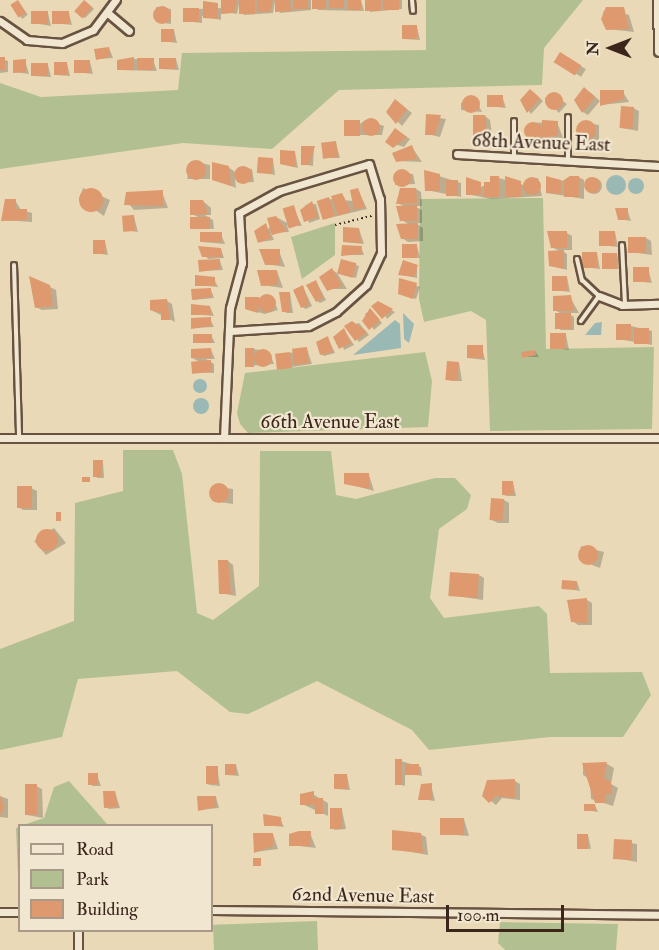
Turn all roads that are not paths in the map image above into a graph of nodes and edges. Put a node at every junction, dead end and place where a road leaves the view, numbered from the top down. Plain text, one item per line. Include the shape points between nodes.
1 (116, 0) edge
2 (412, 0) edge
3 (658, 0) edge
4 (413, 11) dead end
5 (109, 14) junction
6 (0, 21) edge
7 (129, 31) dead end
8 (659, 51) edge
9 (568, 117) dead end
10 (514, 121) dead end
11 (457, 154) dead end
12 (514, 159) junction
13 (567, 159) junction
14 (659, 166) edge
15 (622, 245) dead end
16 (577, 259) dead end
17 (14, 265) dead end
18 (599, 296) junction
19 (659, 304) edge
20 (625, 305) junction
21 (581, 321) dead end
22 (230, 331) junction
23 (0, 438) edge
24 (19, 438) junction
25 (224, 438) junction
26 (659, 438) edge
27 (213, 910) edge
28 (0, 912) edge
29 (18, 912) edge
30 (659, 915) edge
31 (78, 932) edge
32 (78, 950) edge

1 - 5 street
2 - 4 lane
3 - 8 street
5 - 6 street via 83,36 51,44 27,40
5 - 7 street
9 - 13 lane
10 - 12 lane
11 - 12 street, 68th Avenue East
12 - 13 street, 68th Avenue East
13 - 14 street, 68th Avenue East
15 - 20 lane
16 - 18 lane via 582,280
17 - 24 lane
18 - 20 street
18 - 21 lane
19 - 20 street
22 - 22 street via 242,263 239,213 279,191 369,164 381,215 381,253 366,285 336,312 308,326
22 - 25 street
23 - 24 street, 66th Avenue East
24 - 25 street, 66th Avenue East
25 - 26 street, 66th Avenue East
27 - 30 street, 62nd Avenue East
28 - 29 street
31 - 32 street

